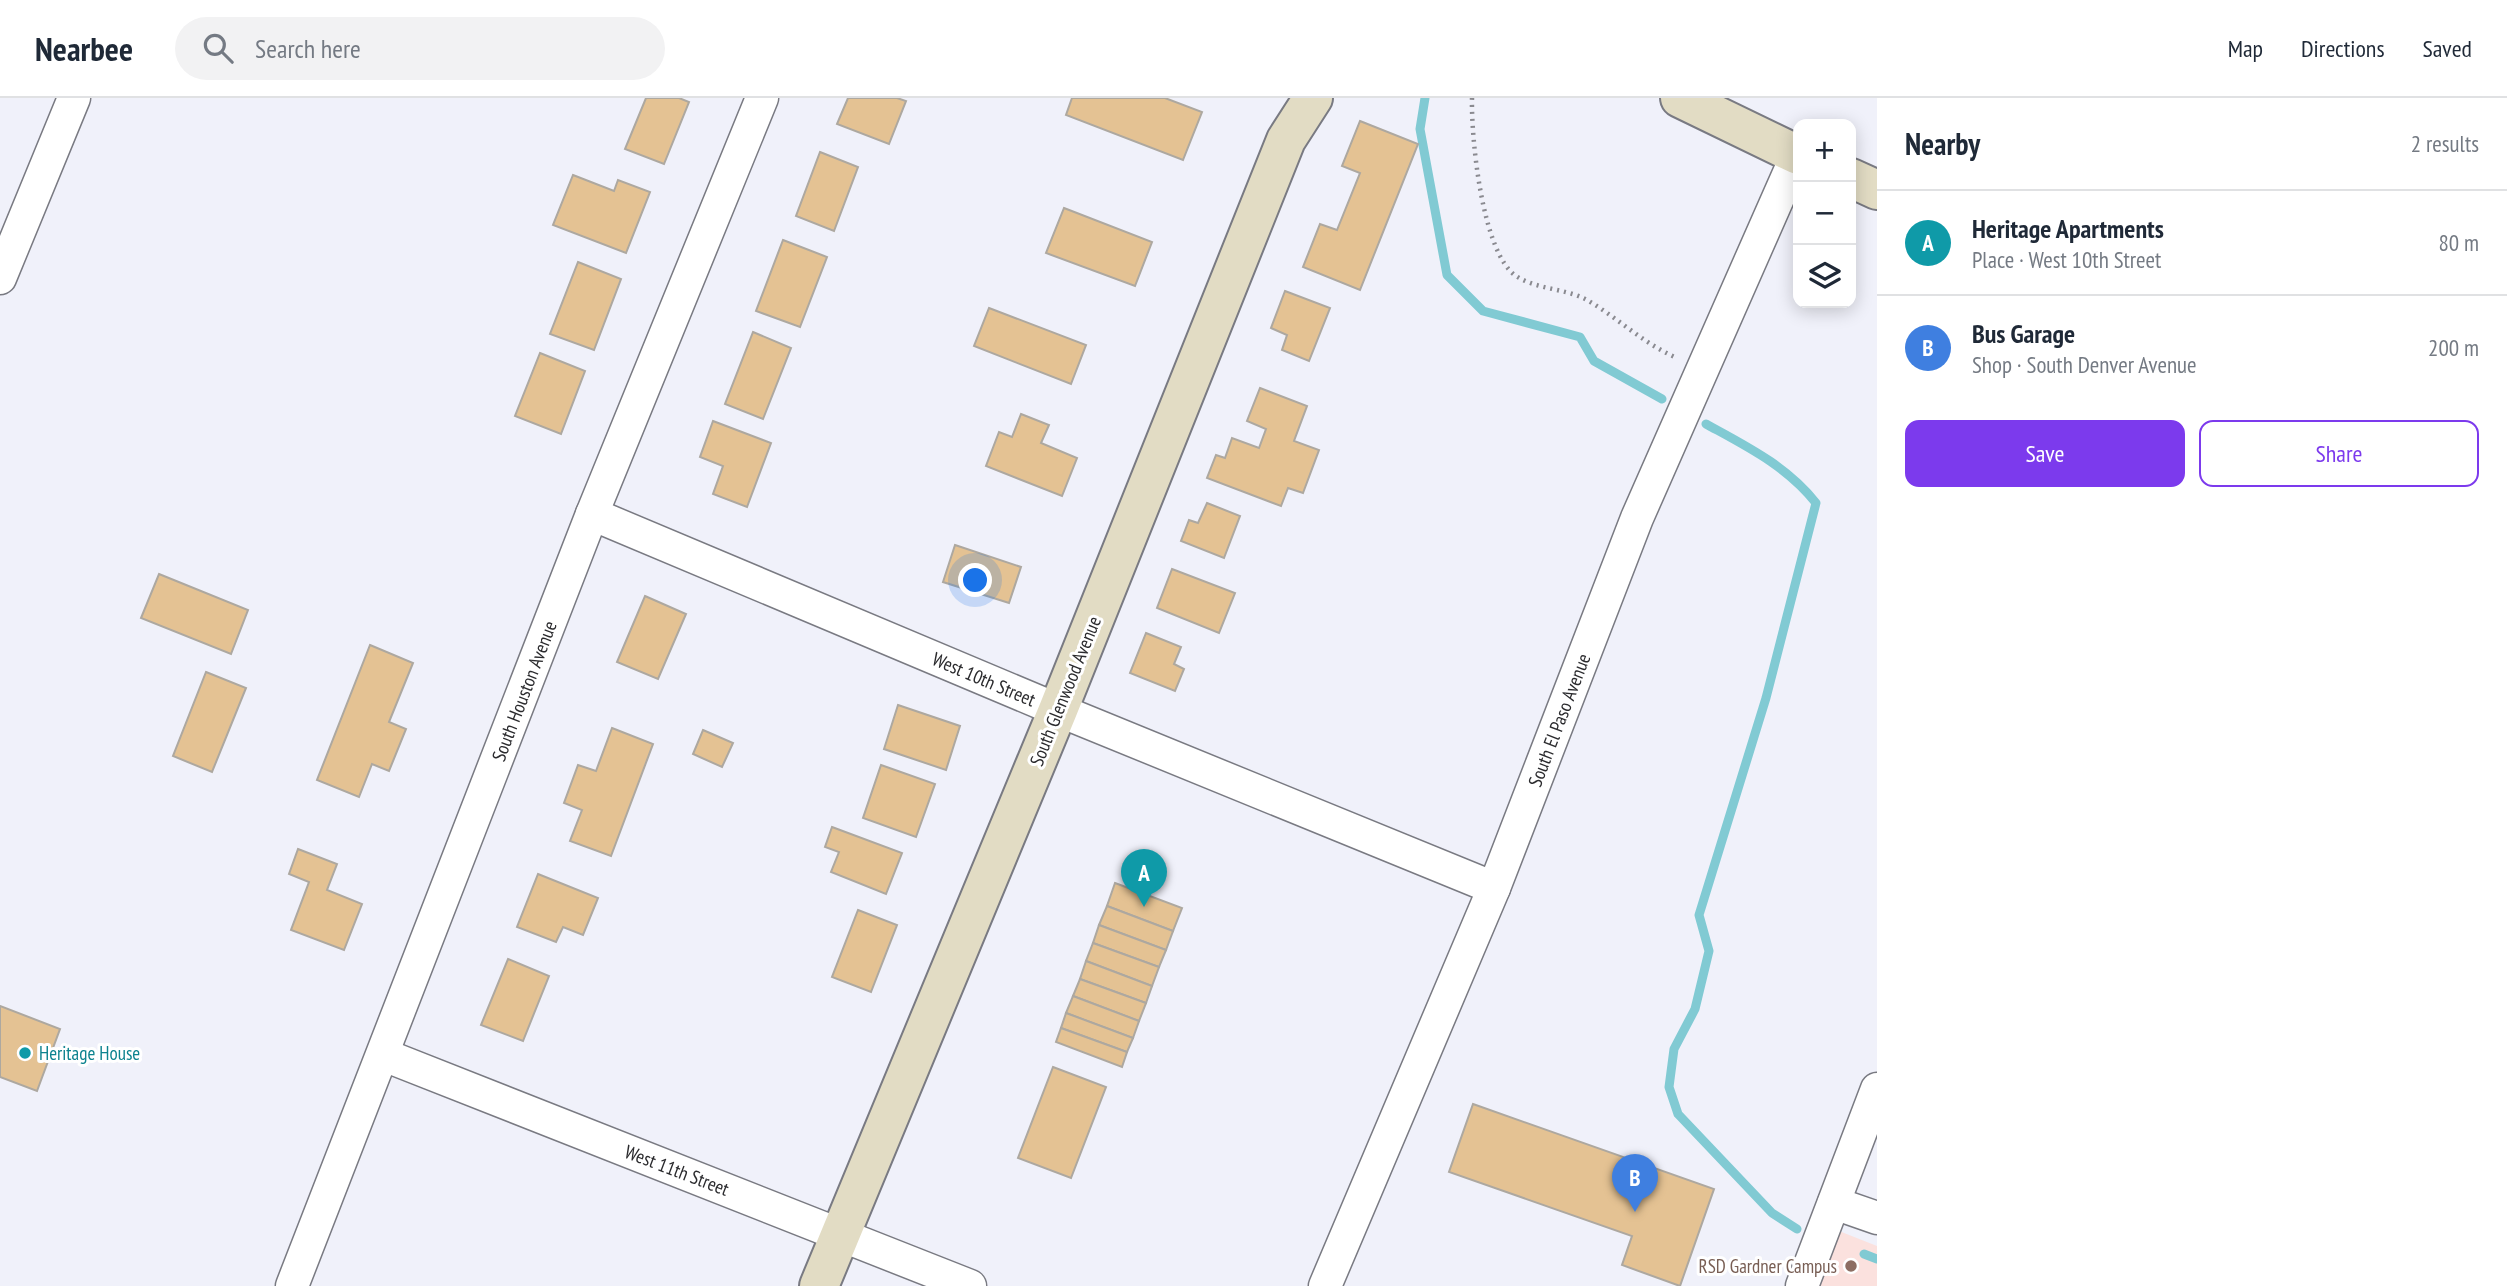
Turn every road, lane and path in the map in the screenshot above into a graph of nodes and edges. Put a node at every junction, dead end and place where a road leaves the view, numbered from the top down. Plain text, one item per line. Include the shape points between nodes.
1 (74, 98) edge
2 (762, 98) edge
3 (1313, 98) edge
4 (1472, 98) edge
5 (1680, 98) edge
6 (1793, 153) edge
7 (1793, 166) edge
8 (1856, 180) edge
9 (1877, 190) edge
10 (0, 278) edge
11 (1703, 369) junction
12 (592, 514) junction
13 (1058, 710) junction
14 (1494, 888) junction
15 (384, 1055) junction
16 (1877, 1089) edge
17 (1834, 1203) junction
18 (1877, 1218) edge
19 (840, 1233) junction
20 (292, 1286) edge
21 (819, 1286) edge
22 (970, 1286) edge
23 (1325, 1286) edge
24 (1802, 1286) edge

1 - 10 street
2 - 12 street, South Houston Avenue
3 - 13 street, South Glenwood Avenue via 1286,140
4 - 11 path via 1480,190 1506,267 1533,284 1583,298 1661,351
5 - 6 street
7 - 11 street, South El Paso Avenue
8 - 9 street
11 - 14 street, South El Paso Avenue via 1632,531
12 - 13 street, West 10th Street
12 - 15 street, South Houston Avenue
13 - 14 street, West 10th Street
13 - 19 street, South Glenwood Avenue
14 - 23 street, South El Paso Avenue
15 - 19 street, West 11th Street
15 - 20 street, South Houston Avenue
16 - 17 street
17 - 18 street
17 - 24 street
19 - 21 street, South Glenwood Avenue
19 - 22 street, West 11th Street

